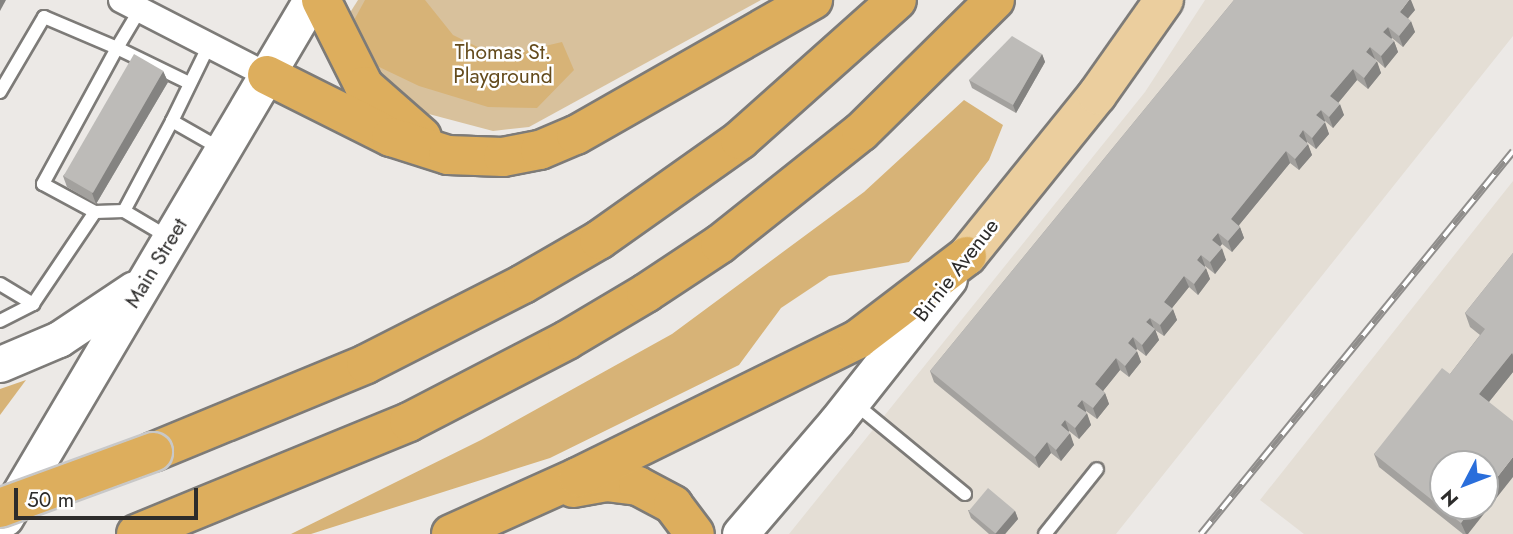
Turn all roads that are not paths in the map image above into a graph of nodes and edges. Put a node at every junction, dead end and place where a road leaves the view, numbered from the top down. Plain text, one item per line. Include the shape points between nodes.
1 (311, 0) edge
2 (321, 0) edge
3 (813, 0) edge
4 (897, 0) edge
5 (995, 0) edge
6 (1164, 0) edge
7 (135, 3) edge
8 (209, 45) junction
9 (117, 48) junction
10 (267, 75) junction
11 (190, 83) junction
12 (0, 92) edge
13 (172, 121) junction
14 (222, 150) junction
15 (435, 150) junction
16 (124, 211) junction
17 (95, 212) junction
18 (171, 239) junction
19 (967, 256) junction
20 (145, 281) junction
21 (0, 284) edge
22 (33, 304) junction
23 (0, 321) edge
24 (0, 364) edge
25 (852, 402) junction
26 (1097, 469) dead end
27 (965, 494) dead end
28 (0, 508) edge
29 (0, 527) edge
30 (136, 534) edge
31 (452, 534) edge
32 (695, 534) edge
33 (740, 534) edge
34 (1045, 534) edge

1 - 10 main road, Main Street
2 - 15 highway via 338,42 364,86
3 - 15 highway via 558,143 503,158 467,158
4 - 28 highway, bridge via 740,140 599,240 512,290 366,365 153,452
5 - 30 highway via 861,132 731,236 646,293 568,341 409,422
6 - 19 main road, Birnie Avenue via 1097,95
7 - 8 street
7 - 9 lane
8 - 10 street
8 - 11 lane
9 - 11 lane
9 - 12 lane via 44,17
9 - 17 lane via 43,184
10 - 14 main road, Main Street
10 - 15 highway via 359,124
11 - 13 lane
13 - 14 lane
13 - 16 lane
14 - 18 main road, Main Street
16 - 17 lane
16 - 18 lane
17 - 22 lane
18 - 20 main road, Main Street
19 - 25 main road, Birnie Avenue
19 - 31 highway via 909,304 847,345
20 - 24 main road via 74,331
20 - 29 main road, Main Street
21 - 22 lane
22 - 23 lane
25 - 27 lane
25 - 33 main road, Birnie Avenue
26 - 34 lane
31 - 32 highway via 558,493 606,482 638,486 662,497

